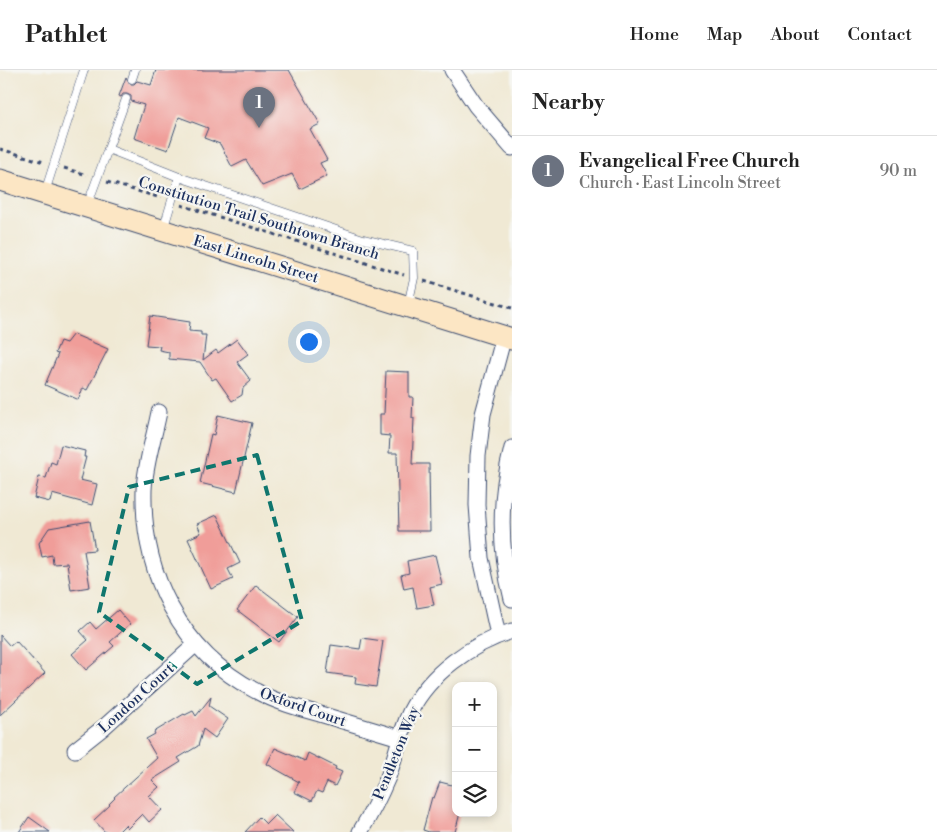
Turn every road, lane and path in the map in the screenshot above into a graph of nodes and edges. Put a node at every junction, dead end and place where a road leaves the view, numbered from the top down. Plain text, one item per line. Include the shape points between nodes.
1 (84, 70) edge
2 (135, 70) edge
3 (452, 70) edge
4 (132, 79) dead end
5 (126, 99) dead end
6 (512, 148) edge
7 (0, 149) edge
8 (108, 149) junction
9 (54, 165) junction
10 (179, 177) junction
11 (97, 178) junction
12 (0, 180) edge
13 (44, 193) junction
14 (171, 202) junction
15 (86, 206) junction
16 (163, 230) junction
17 (414, 278) junction
18 (408, 306) junction
19 (512, 308) edge
20 (508, 338) edge
21 (159, 412) dead end
22 (512, 448) edge
23 (512, 599) edge
24 (505, 633) edge
25 (196, 644) junction
26 (400, 738) junction
27 (75, 750) dead end
28 (360, 832) edge

1 - 9 lane
2 - 4 lane
3 - 6 street via 476,106
5 - 8 lane
7 - 9 path, Constitution Trail Southtown Branch
8 - 10 lane
8 - 11 lane
9 - 11 path, Constitution Trail Southtown Branch
9 - 13 lane
10 - 14 lane
10 - 17 lane via 363,239 413,251
11 - 14 path, Constitution Trail Southtown Branch
11 - 15 lane
12 - 13 main road, East Lincoln Street
13 - 15 main road, East Lincoln Street
14 - 16 lane
14 - 17 path, Constitution Trail Southtown Branch
15 - 16 main road, East Lincoln Street
16 - 18 main road, East Lincoln Street
17 - 18 lane
17 - 19 path, Constitution Trail Southtown Branch
18 - 20 main road, East Lincoln Street
20 - 24 street via 483,414 477,505 481,558
21 - 25 street, Oxford Court via 144,489 146,538 168,603
22 - 23 street via 502,524
24 - 26 street, Pendleton Way via 464,654 439,674 420,695
25 - 26 street, Oxford Court via 212,660 257,692
25 - 27 street, London Court
26 - 28 street, Pendleton Way via 388,777

